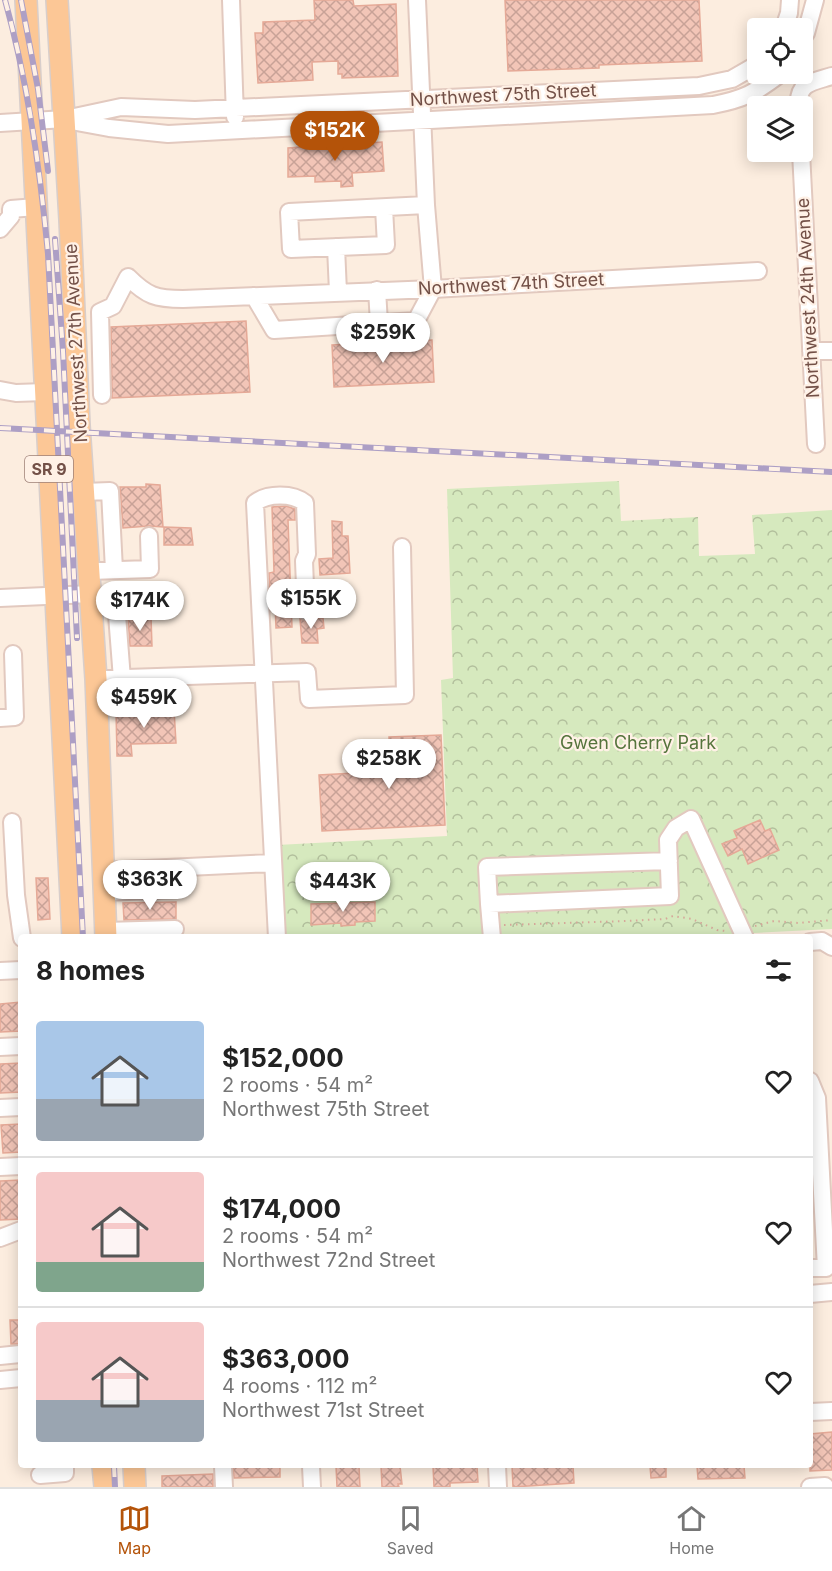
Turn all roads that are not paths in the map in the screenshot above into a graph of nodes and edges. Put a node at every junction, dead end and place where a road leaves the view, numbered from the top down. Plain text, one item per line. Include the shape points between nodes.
1 (27, 0) edge
2 (57, 0) edge
3 (231, 0) edge
4 (417, 0) edge
5 (790, 0) edge
6 (814, 0) edge
7 (787, 18) edge
8 (808, 18) edge
9 (747, 70) edge
10 (832, 76) edge
11 (767, 84) edge
12 (627, 90) junction
13 (529, 94) junction
14 (798, 96) edge
15 (422, 99) junction
16 (324, 104) junction
17 (234, 108) junction
18 (627, 110) junction
19 (531, 115) junction
20 (65, 119) junction
21 (32, 120) junction
22 (423, 121) junction
23 (0, 123) edge
24 (325, 126) junction
25 (235, 130) junction
26 (802, 162) edge
27 (426, 206) junction
28 (36, 207) junction
29 (384, 208) junction
30 (0, 229) edge
31 (336, 247) junction
32 (758, 272) dead end
33 (433, 289) junction
34 (377, 290) junction
35 (338, 292) junction
36 (254, 296) junction
37 (379, 323) junction
38 (811, 351) junction
39 (832, 351) edge
40 (0, 390) edge
41 (45, 392) junction
42 (102, 395) dead end
43 (816, 444) dead end
44 (84, 492) junction
45 (149, 536) dead end
46 (402, 546) dead end
47 (114, 570) junction
48 (90, 571) junction
49 (55, 596) junction
50 (0, 598) edge
51 (92, 599) junction
52 (306, 611) dead end
53 (13, 654) dead end
54 (264, 674) junction
55 (96, 679) junction
56 (122, 679) junction
57 (0, 718) edge
58 (12, 822) dead end
59 (669, 861) junction
60 (272, 863) junction
61 (103, 871) junction
62 (177, 889) dead end
63 (104, 892) junction
64 (489, 903) junction
65 (175, 929) dead end
66 (491, 932) edge
67 (743, 933) edge
68 (21, 934) edge
69 (73, 934) edge
70 (106, 934) edge
71 (277, 934) edge
72 (18, 970) edge
73 (0, 971) edge
74 (18, 1046) edge
75 (0, 1047) edge
76 (813, 1088) edge
77 (18, 1107) edge
78 (0, 1108) edge
79 (18, 1166) edge
80 (0, 1167) edge
81 (828, 1227) edge
82 (18, 1231) edge
83 (0, 1238) edge
84 (813, 1268) edge
85 (832, 1292) edge
86 (813, 1294) edge
87 (18, 1354) edge
88 (0, 1356) edge
89 (18, 1377) edge
90 (0, 1380) edge
91 (832, 1411) edge
92 (813, 1412) edge
93 (65, 1468) edge
94 (103, 1468) edge
95 (134, 1468) edge
96 (223, 1468) edge
97 (311, 1468) edge
98 (497, 1468) edge
99 (40, 1476) edge
100 (832, 1486) edge
101 (105, 1487) edge
102 (135, 1487) edge
103 (224, 1487) edge
104 (312, 1487) edge
105 (498, 1487) edge
106 (810, 1487) edge
107 (825, 1487) edge

1 - 21 main road, Northwest 27th Avenue / SR 9
2 - 20 main road, Northwest 27th Avenue / SR 9
3 - 17 street
4 - 15 street
5 - 7 street
6 - 8 street
9 - 12 street, Northwest 75th Street via 719,83
10 - 14 street via 807,84
11 - 18 street, Northwest 75th Street via 735,101
12 - 13 street, Northwest 75th Street
12 - 18 street
13 - 15 street, Northwest 75th Street
13 - 19 street
15 - 16 street, Northwest 75th Street
15 - 22 street
16 - 17 street, Northwest 75th Street
16 - 24 street
17 - 20 street, Northwest 75th Street via 121,107
17 - 25 street
18 - 19 street, Northwest 75th Street
19 - 22 street, Northwest 75th Street
20 - 21 street, Northwest 75th Street
20 - 25 street, Northwest 75th Street via 168,134
20 - 44 main road, Northwest 27th Avenue / SR 9
21 - 23 street, Northwest 75th Street
21 - 28 main road, Northwest 27th Avenue / SR 9
22 - 24 street, Northwest 75th Street
22 - 27 street
24 - 25 street, Northwest 75th Street
26 - 38 street, Northwest 24th Avenue
27 - 29 street
27 - 33 street
28 - 30 street via 12,209
28 - 41 main road, Northwest 27th Avenue / SR 9
29 - 31 street via 386,245
29 - 31 street via 289,212 291,249
31 - 35 street
32 - 33 street, Northwest 74th Street
33 - 34 street, Northwest 74th Street
33 - 37 street via 416,321
34 - 35 street, Northwest 74th Street
34 - 37 street
35 - 36 street, Northwest 74th Street
36 - 37 street via 274,330
36 - 42 street, Northwest 74th Street via 158,298 142,291 128,277 113,306 100,312
38 - 39 street
38 - 43 street, Northwest 24th Avenue
40 - 41 street
41 - 49 main road, Northwest 27th Avenue / SR 9
44 - 47 street via 110,491
44 - 48 main road, Northwest 27th Avenue / SR 9
45 - 47 street via 150,569
46 - 54 street via 405,694 309,699 307,672
47 - 48 street
48 - 51 main road, Northwest 27th Avenue / SR 9
49 - 50 street
49 - 51 street
49 - 69 main road, Northwest 27th Avenue / SR 9
51 - 55 main road, Northwest 27th Avenue / SR 9
51 - 56 street via 117,602
52 - 54 street via 305,504 300,499 261,498 255,503
53 - 57 street via 15,717
54 - 56 street
54 - 60 street
55 - 56 street
55 - 61 main road, Northwest 27th Avenue / SR 9
58 - 68 street
59 - 64 street via 670,896
59 - 64 street via 487,867
59 - 67 street via 668,840 676,828 691,819
60 - 61 street
60 - 71 street
61 - 63 main road, Northwest 27th Avenue / SR 9
62 - 63 street
63 - 70 main road, Northwest 27th Avenue / SR 9
64 - 66 street
65 - 70 street
72 - 73 street
74 - 75 street
76 - 81 street
77 - 78 street
79 - 80 street
81 - 84 street via 826,1268
82 - 83 street
85 - 86 street
87 - 88 street
89 - 90 street
91 - 92 street
93 - 99 street via 65,1473
94 - 101 main road
95 - 102 main road
96 - 103 street
97 - 104 street
98 - 105 street
100 - 107 street
106 - 107 street

